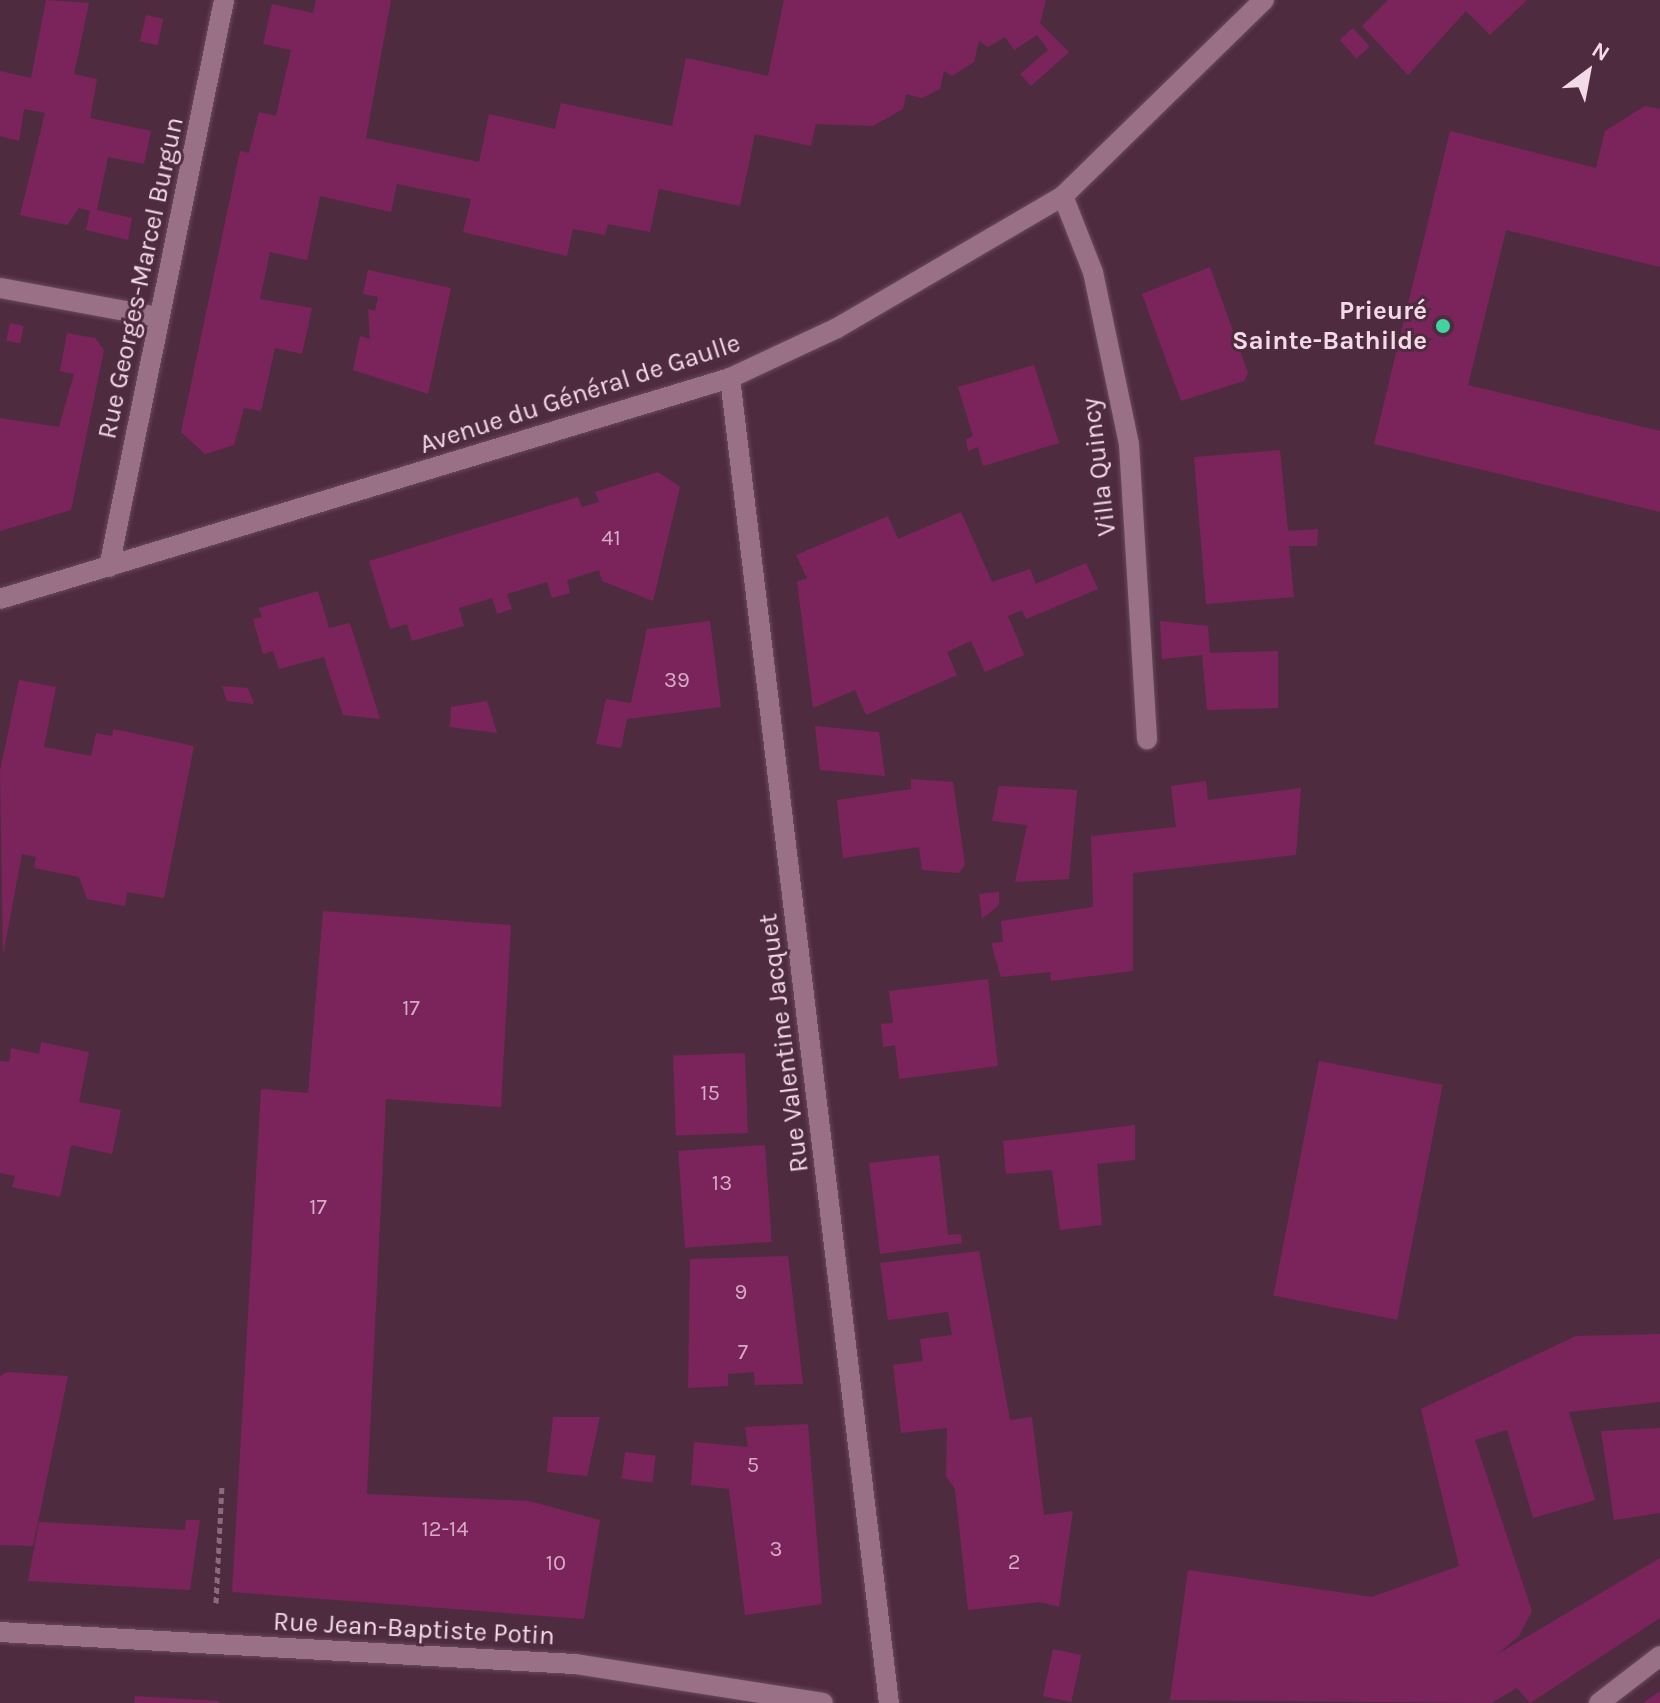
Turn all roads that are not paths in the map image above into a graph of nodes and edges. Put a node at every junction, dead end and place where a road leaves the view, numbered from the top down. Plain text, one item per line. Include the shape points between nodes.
1 (224, 0) edge
2 (1264, 0) edge
3 (1063, 196) junction
4 (0, 288) edge
5 (158, 317) junction
6 (730, 378) junction
7 (109, 567) junction
8 (0, 599) edge
9 (1147, 739) dead end
10 (0, 1632) edge
11 (1660, 1656) edge
12 (823, 1703) edge
13 (889, 1703) edge
14 (1599, 1703) edge

1 - 5 street, Rue Georges-Marcel Burgun
2 - 3 street, Avenue du Général de Gaulle
3 - 6 street, Avenue du Général de Gaulle via 837,328
3 - 9 street, Villa Quincy via 1093,272 1129,444
4 - 5 street
5 - 7 street, Rue Georges-Marcel Burgun
6 - 7 street, Avenue du Général de Gaulle
6 - 13 street, Rue Valentine Jacquet
7 - 8 street, Avenue du Général de Gaulle
10 - 12 street, Rue Jean-Baptiste Potin via 575,1664
11 - 14 street

